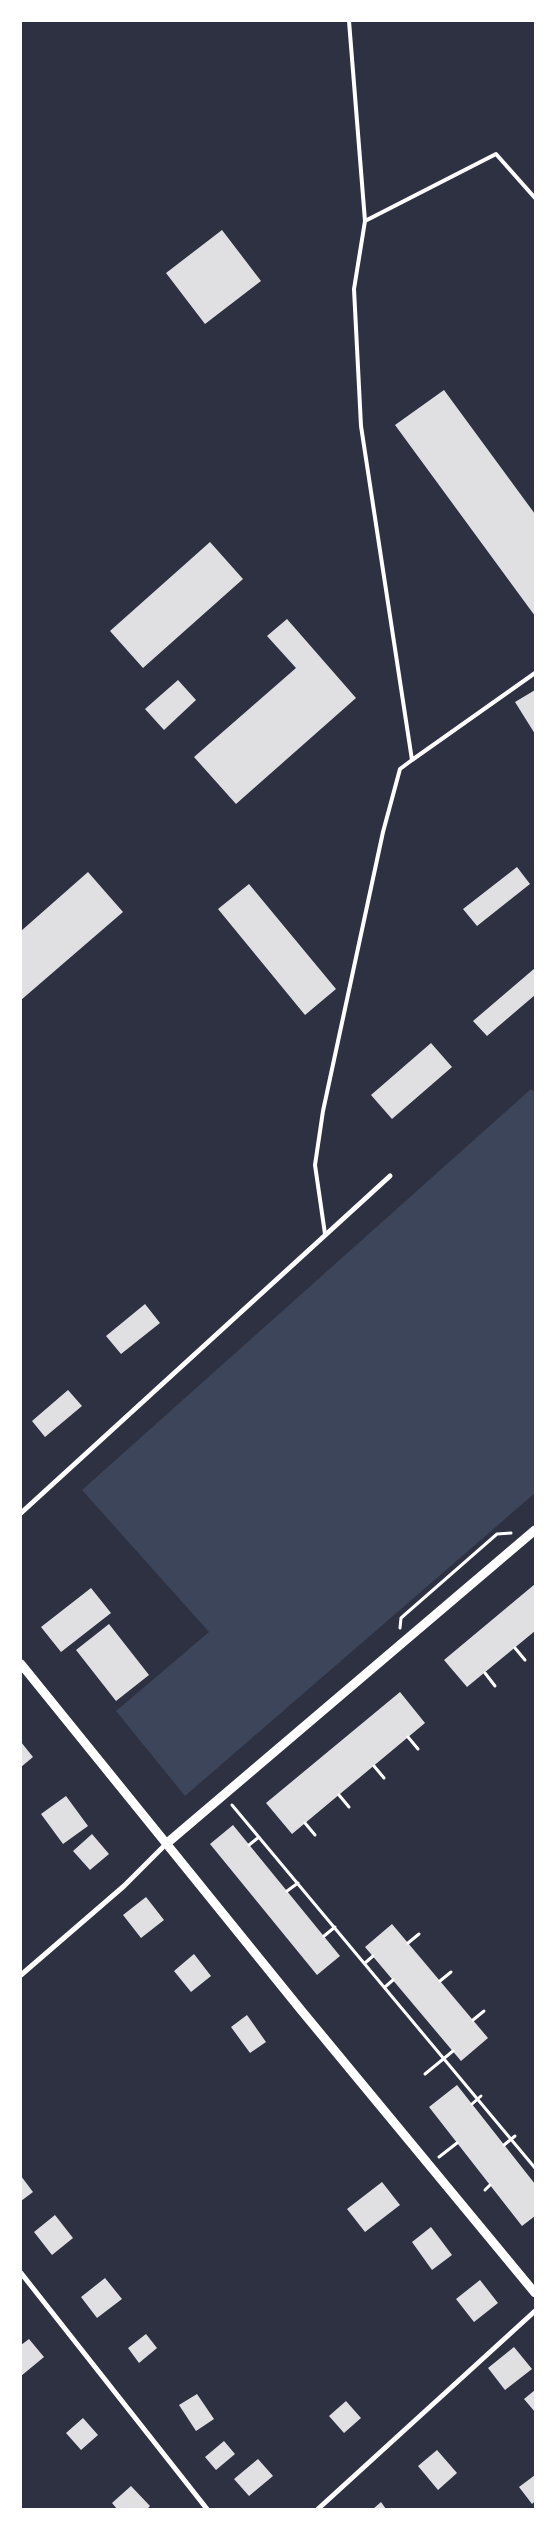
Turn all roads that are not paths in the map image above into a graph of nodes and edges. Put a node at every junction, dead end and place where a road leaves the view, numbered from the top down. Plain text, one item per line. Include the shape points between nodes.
1 (349, 21) edge
2 (535, 198) edge
3 (365, 221) junction
4 (535, 673) edge
5 (412, 760) junction
6 (390, 1176) dead end
7 (326, 1234) junction
8 (21, 1513) edge
9 (535, 1530) edge
10 (21, 1664) edge
11 (166, 1844) junction
12 (21, 1975) edge
13 (21, 2273) edge
14 (535, 2293) edge
15 (535, 2311) edge
16 (207, 2509) edge
17 (318, 2509) edge

1 - 3 lane
2 - 3 lane via 496,154
3 - 5 lane via 354,289 361,426
4 - 5 lane
5 - 7 lane via 400,769 383,832 323,1111 315,1165
6 - 7 street
7 - 8 street
9 - 11 street
10 - 11 street
11 - 12 street via 124,1886
11 - 14 street
13 - 16 street
15 - 17 street

